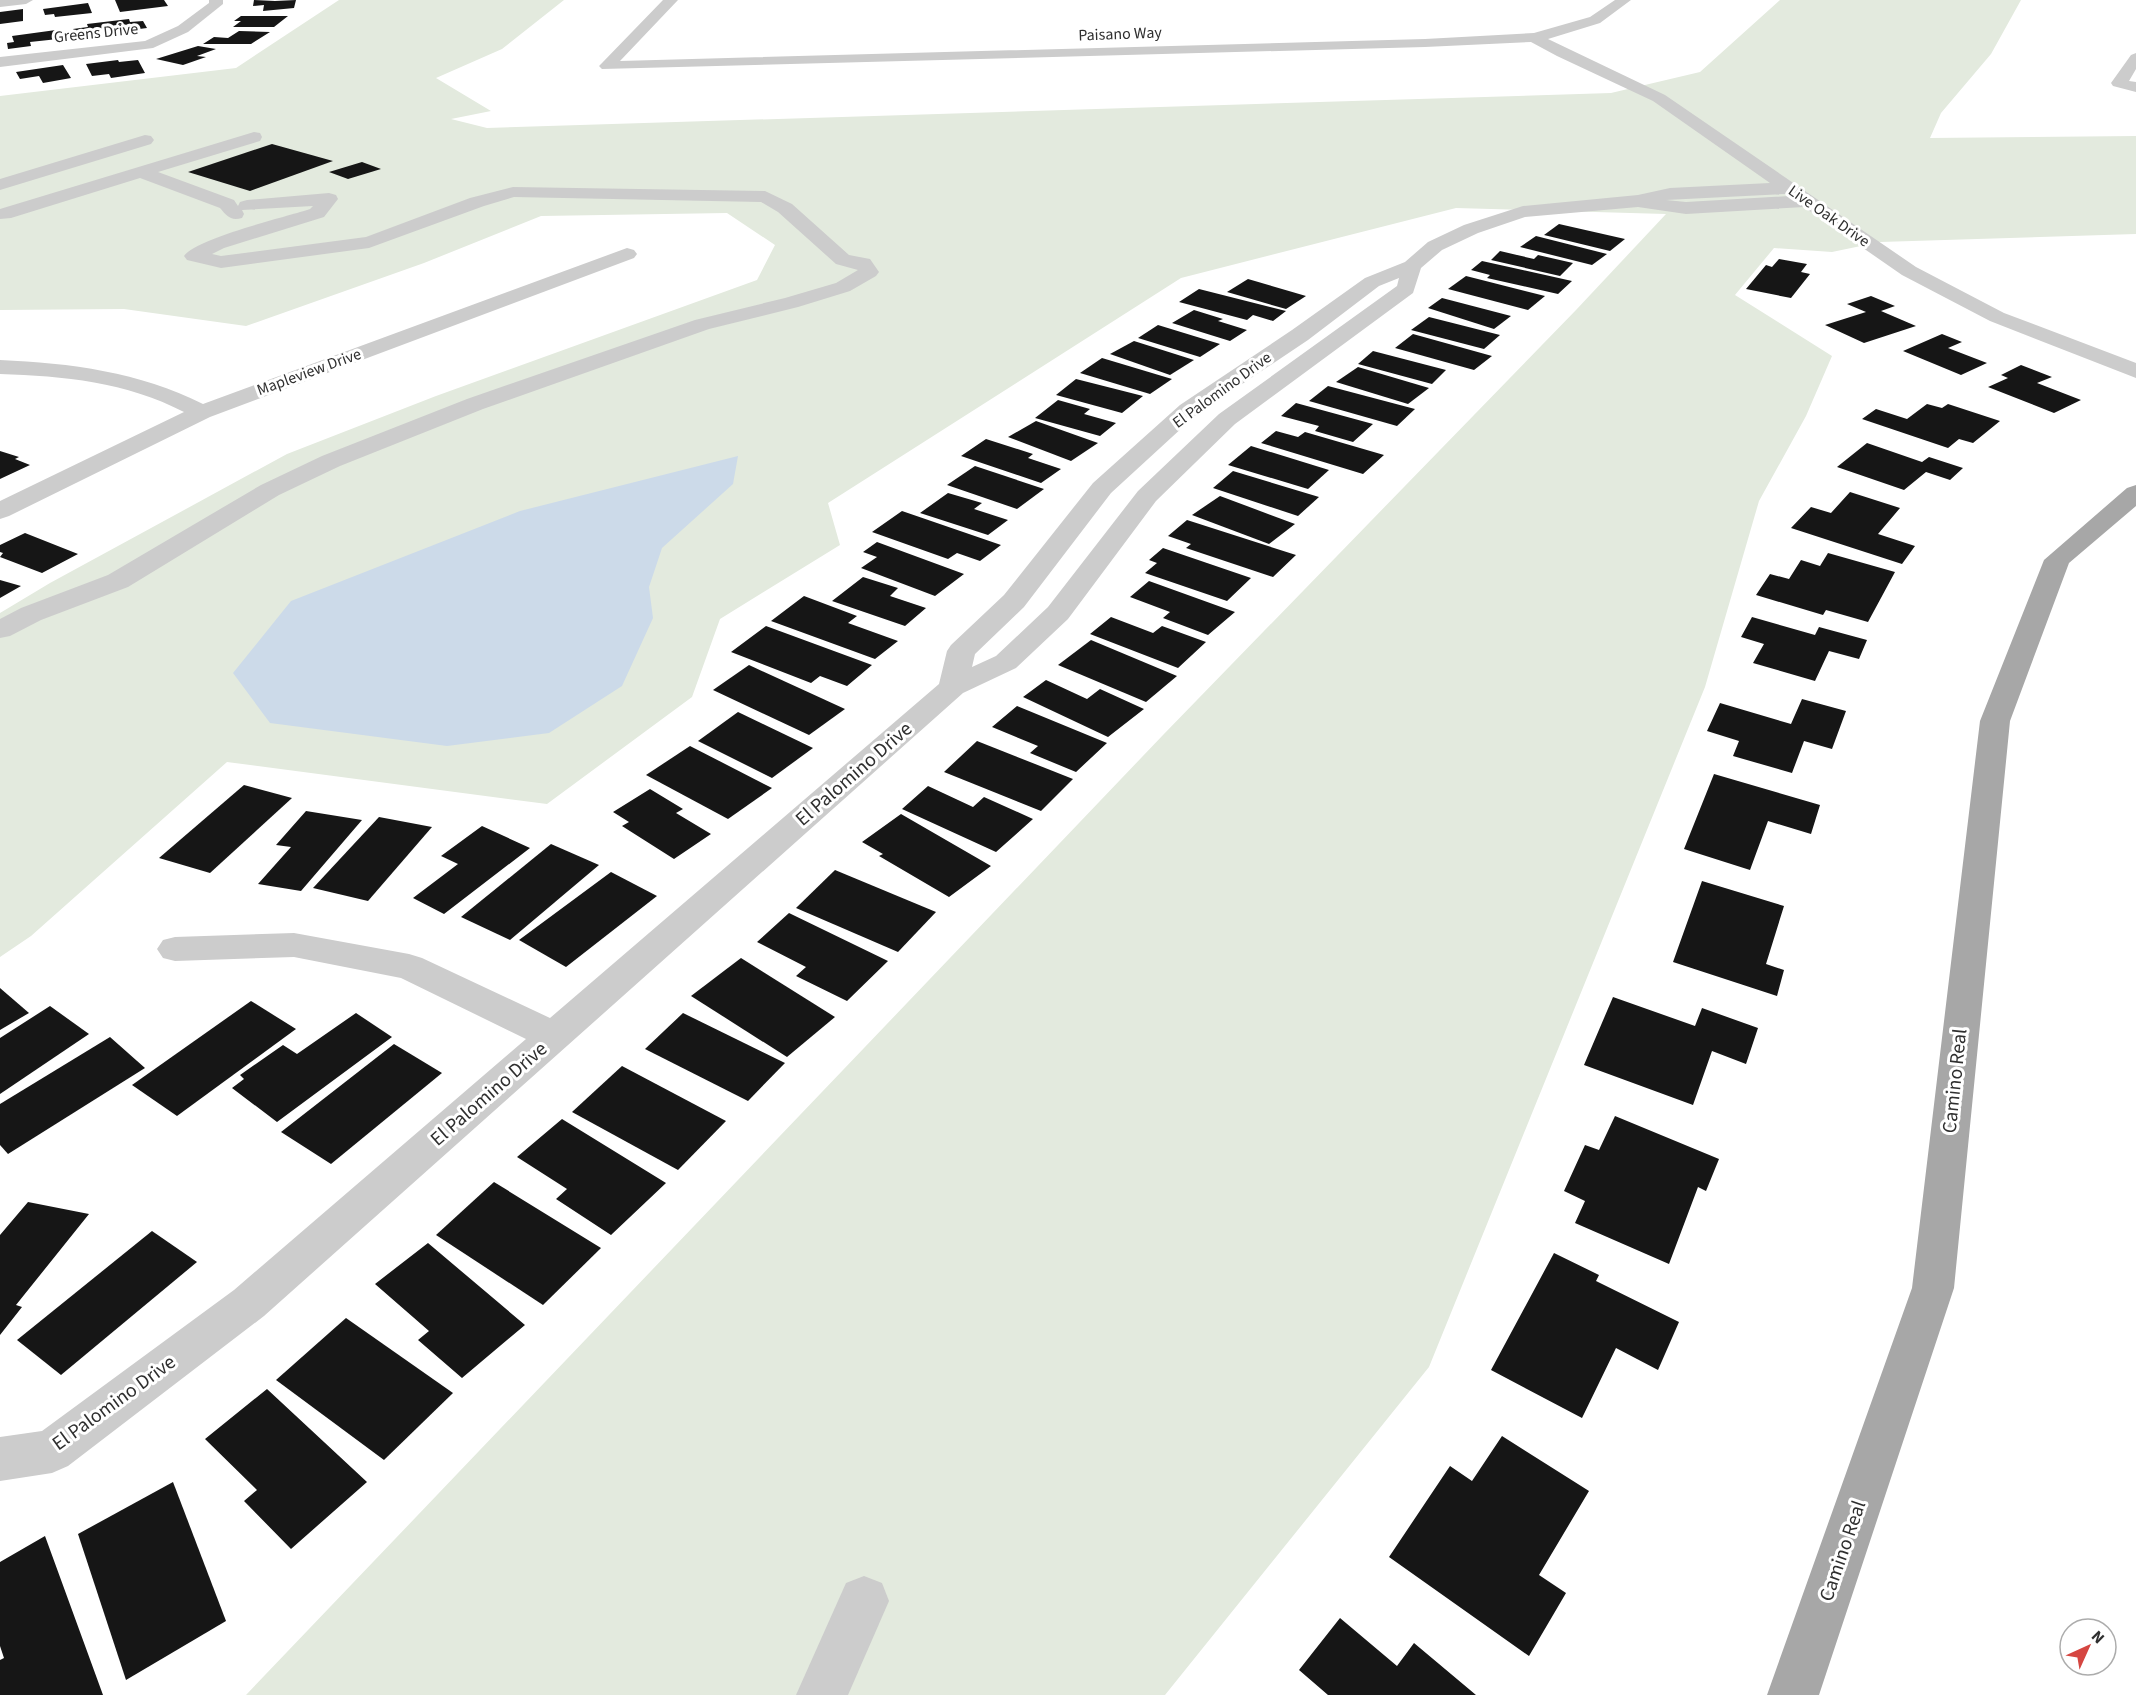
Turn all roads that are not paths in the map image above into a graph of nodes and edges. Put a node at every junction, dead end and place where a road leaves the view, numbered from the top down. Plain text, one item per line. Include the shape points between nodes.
1 (26, 0) edge
2 (216, 0) edge
3 (671, 0) edge
4 (1624, 0) edge
5 (0, 3) edge
6 (1534, 37) junction
7 (2136, 58) edge
8 (0, 62) edge
9 (2136, 87) edge
10 (254, 137) dead end
11 (145, 140) dead end
12 (141, 172) junction
13 (0, 185) edge
14 (1788, 188) junction
15 (1690, 192) junction
16 (1638, 201) junction
17 (1807, 201) junction
18 (1706, 207) junction
19 (4, 214) dead end
20 (627, 254) dead end
21 (1412, 266) junction
22 (0, 367) edge
23 (2136, 371) edge
24 (202, 412) junction
25 (2136, 493) edge
26 (0, 511) edge
27 (0, 630) edge
28 (953, 687) junction
29 (175, 949) dead end
30 (555, 1037) junction
31 (0, 1459) edge
32 (864, 1601) dead end
33 (822, 1695) edge
34 (1793, 1695) edge

1 - 5 street
2 - 8 street, Greens Drive via 216,4 183,29 148,45
3 - 6 street, Paisano Way via 608,66 1413,44
4 - 6 street, Paisano Way via 1595,20
6 - 14 street, Live Oak Drive via 1659,98
7 - 9 street via 2119,83
10 - 12 street
11 - 13 street
12 - 19 street
12 - 27 street via 241,210 329,199 317,213 217,244 194,256 221,262 369,242 513,192 765,197 785,208 843,260 863,263 869,272 843,287 702,324 475,404 331,461 270,490 117,581
14 - 15 street, El Palomino Drive
14 - 17 street, Live Oak Drive
15 - 16 street, El Palomino Drive
15 - 18 street
16 - 18 street, El Palomino Drive
16 - 21 street, El Palomino Drive via 1523,212 1435,246
17 - 18 street, El Palomino Drive
17 - 23 street, Live Oak Drive via 1909,271 1977,307
20 - 24 street, Mapleview Drive
21 - 28 street, El Palomino Drive via 1406,289 1227,419 1147,496 1058,612 1006,662
21 - 28 street, El Palomino Drive via 1372,282 1188,410 1102,488 1014,601 961,651
22 - 24 street via 72,371 122,381 162,393
24 - 26 street, Mapleview Drive
25 - 34 main road, Camino Real via 2057,560 1995,721 1933,1288
28 - 30 street, El Palomino Drive
29 - 30 street via 294,945 410,967
30 - 31 street, El Palomino Drive via 249,1303 52,1451
32 - 33 street

